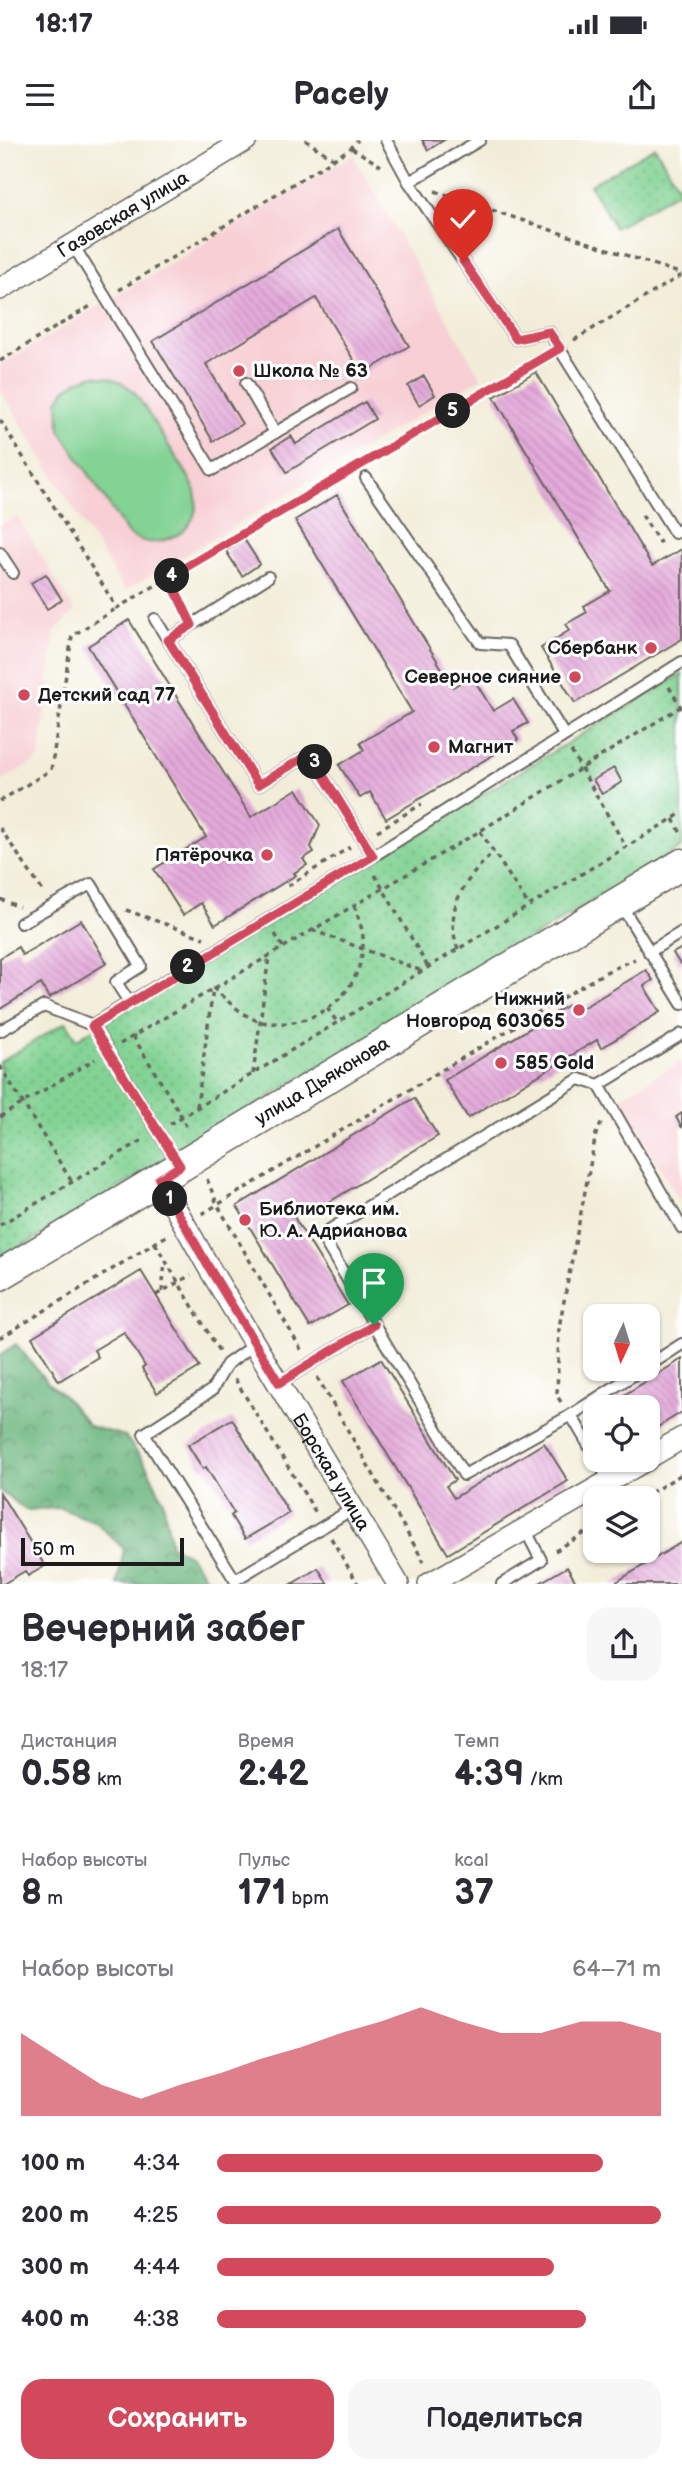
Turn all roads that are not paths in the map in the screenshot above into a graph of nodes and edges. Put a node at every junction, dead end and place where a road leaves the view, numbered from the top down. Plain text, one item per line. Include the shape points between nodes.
1 (246, 140) edge
2 (386, 140) edge
3 (480, 140) edge
4 (409, 182) junction
5 (73, 245) junction
6 (0, 289) edge
7 (246, 383) dead end
8 (351, 388) dead end
9 (275, 433) junction
10 (366, 478) dead end
11 (682, 529) edge
12 (0, 553) edge
13 (13, 573) dead end
14 (268, 577) dead end
15 (155, 619) dead end
16 (168, 640) junction
17 (682, 662) edge
18 (564, 736) junction
19 (373, 856) junction
20 (682, 864) edge
21 (619, 902) junction
22 (21, 923) dead end
23 (682, 932) edge
24 (649, 952) junction
25 (129, 1002) junction
26 (682, 1004) edge
27 (92, 1026) junction
28 (0, 1031) edge
29 (682, 1034) edge
30 (599, 1085) junction
31 (181, 1173) junction
32 (682, 1228) edge
33 (0, 1275) edge
34 (374, 1325) junction
35 (255, 1344) junction
36 (682, 1344) edge
37 (660, 1358) edge
38 (624, 1381) edge
39 (279, 1383) junction
40 (571, 1415) junction
41 (583, 1436) edge
42 (682, 1438) edge
43 (660, 1451) edge
44 (605, 1472) edge
45 (625, 1472) edge
46 (610, 1481) junction
47 (354, 1508) junction
48 (526, 1529) junction
49 (432, 1582) edge
50 (398, 1584) edge
51 (502, 1584) edge

1 - 5 street, Газовская улица
2 - 4 lane
3 - 4 lane
4 - 11 lane via 516,339 549,332 675,533
5 - 6 street, Газовская улица
5 - 9 lane via 212,470
7 - 9 lane
8 - 9 lane
10 - 18 lane via 480,643 509,645
12 - 13 lane
14 - 16 lane
15 - 16 lane
16 - 19 lane via 258,785 310,754
17 - 18 lane
18 - 19 lane
19 - 25 lane
20 - 21 main road, улица Дьяконова
21 - 24 lane
21 - 31 main road, улица Дьяконова
22 - 25 lane via 91,884 141,966 116,982
23 - 24 lane
24 - 26 lane
25 - 27 lane
27 - 28 lane via 44,1006
27 - 31 lane
29 - 30 lane
30 - 32 lane
30 - 34 lane via 579,1079 321,1235
31 - 33 main road, улица Дьяконова
31 - 35 street, Борская улица via 185,1224
34 - 39 lane
34 - 40 lane via 464,1475
35 - 39 street, Борская улица
35 - 47 lane via 227,1364 212,1390 144,1434 235,1580
36 - 37 lane
38 - 40 lane
39 - 47 street, Борская улица
40 - 41 lane
42 - 43 street
44 - 46 lane
45 - 46 street
46 - 48 street
47 - 50 street, Борская улица
48 - 49 street
48 - 51 lane via 541,1560

